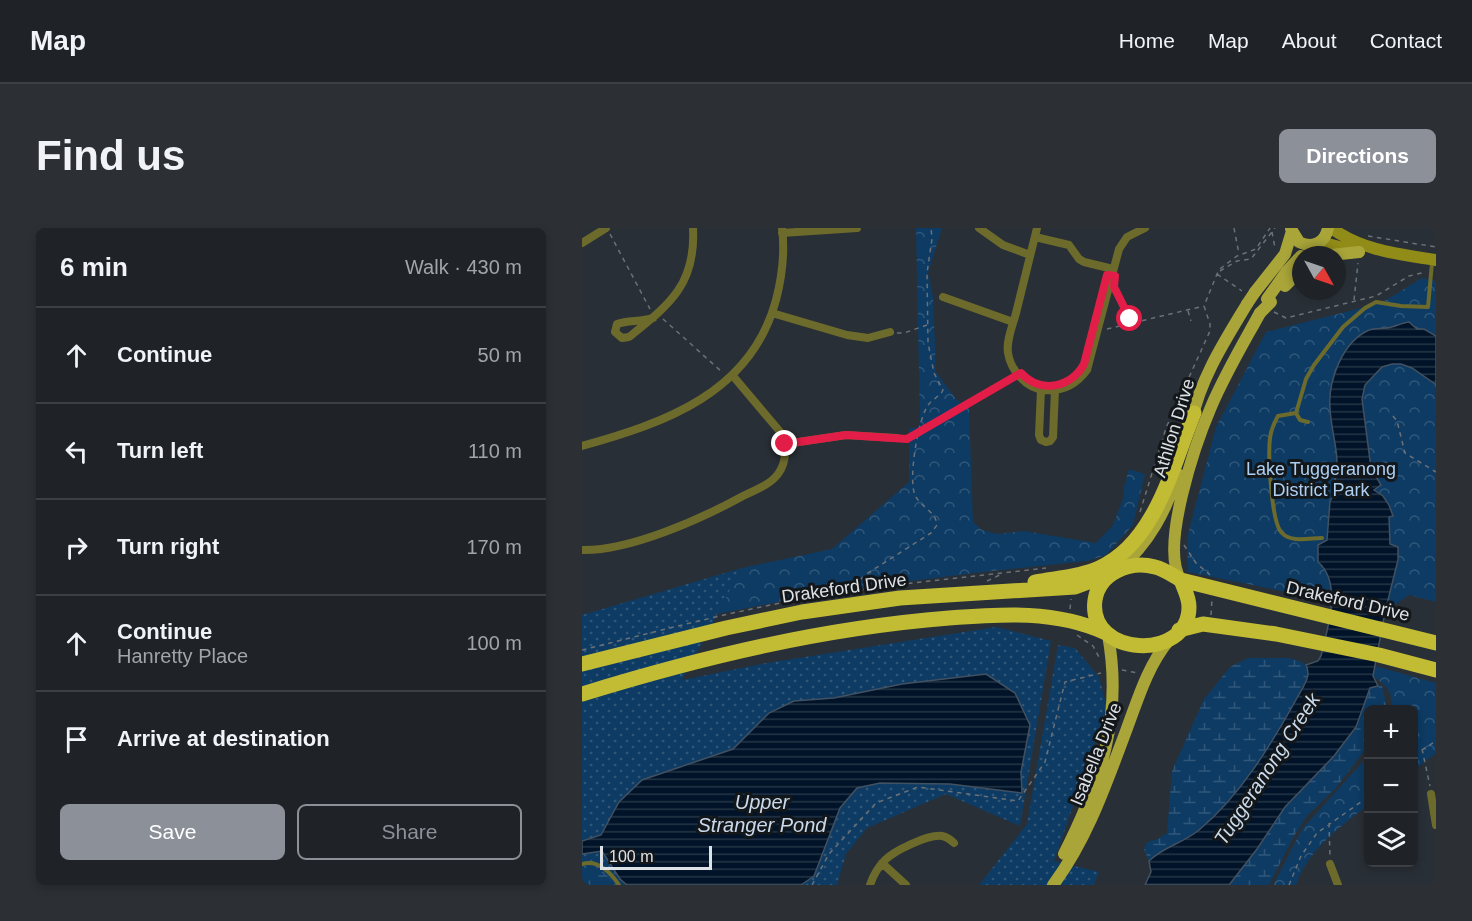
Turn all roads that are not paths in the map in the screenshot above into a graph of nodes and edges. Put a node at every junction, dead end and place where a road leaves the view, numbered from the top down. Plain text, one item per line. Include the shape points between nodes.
1 (606, 228) edge
2 (693, 228) edge
3 (857, 228) edge
4 (979, 228) edge
5 (1145, 228) edge
6 (1329, 228) edge
7 (782, 230) edge
8 (1291, 230) edge
9 (1036, 232) edge
10 (582, 243) edge
11 (1315, 244) junction
12 (1360, 244) junction
13 (1313, 246) edge
14 (1346, 249) edge
15 (1030, 255) junction
16 (1435, 255) edge
17 (1292, 266) edge
18 (1112, 272) junction
19 (1292, 280) edge
20 (943, 297) dead end
21 (1268, 306) junction
22 (772, 313) junction
23 (653, 318) dead end
24 (1013, 322) junction
25 (890, 332) road end
26 (733, 376) junction
27 (1041, 390) junction
28 (1055, 390) junction
29 (1194, 413) junction
30 (1296, 413) junction
31 (1308, 422) dead end
32 (897, 438) road end
33 (785, 444) junction
34 (582, 446) edge
35 (1322, 538) dead end
36 (582, 550) edge
37 (1117, 570) junction
38 (1180, 580) junction
39 (966, 591) junction
40 (1175, 633) junction
41 (1107, 634) junction
42 (1436, 643) edge
43 (582, 664) edge
44 (1436, 670) edge
45 (582, 694) edge
46 (1431, 794) road end
47 (1436, 825) edge
48 (954, 843) dead end
49 (882, 863) junction
50 (582, 864) edge
51 (1330, 864) road end
52 (619, 885) edge
53 (870, 885) edge
54 (906, 885) edge
55 (1051, 885) edge
56 (1338, 885) edge

1 - 10 street
2 - 23 street via 692,252 678,293
3 - 7 street
4 - 15 street via 1003,245
5 - 18 street via 1124,240
6 - 11 main road, Athllon Drive
6 - 12 street
7 - 22 street via 781,274
8 - 11 main road, Athllon Drive via 1299,242
8 - 29 main road, Athllon Drive, bridge via 1285,254 1247,304 1222,348
9 - 15 street
9 - 18 street via 1069,246 1079,259
11 - 12 street
11 - 13 main road, Athllon Drive
12 - 14 main road
12 - 16 street via 1365,253
15 - 24 street
16 - 30 lane via 1428,307 1376,302 1365,308 1343,327 1314,365
17 - 21 main road, Athllon Drive
18 - 28 street via 1087,370 1072,386
19 - 21 main road
20 - 24 street
21 - 38 main road, Athllon Drive via 1224,379 1199,438 1177,516 1175,560
22 - 25 street via 847,335 868,338
22 - 26 street via 757,347
24 - 27 street via 1008,353 1013,368
26 - 33 street via 776,425
26 - 34 street via 716,391 675,414
27 - 28 street
27 - 28 street via 1039,435 1046,442 1053,436
29 - 37 main road, Athllon Drive via 1172,493 1160,518 1145,543
29 - 39 highway via 1164,494 1143,528 1117,558 1100,568 1074,575
30 - 31 lane via 1300,420
30 - 35 lane via 1278,416 1270,440 1276,525 1290,539
32 - 33 street via 846,435
33 - 36 street via 784,461 777,475 731,503 650,537
37 - 38 highway via 1147,565
37 - 39 highway, Drakeford Drive via 1075,587
37 - 41 highway via 1102,583 1096,595 1095,610
38 - 40 highway via 1189,609 1185,623
38 - 42 highway, Drakeford Drive
39 - 43 highway, Drakeford Drive via 783,616
40 - 41 highway via 1159,644 1140,646
40 - 44 highway via 1212,625 1318,642
40 - 55 main road, Isabella Drive via 1156,655 1094,812
41 - 45 highway via 1087,624 1040,615 921,621 747,648
41 - 55 main road, Isabella Drive via 1113,708 1108,744
46 - 47 street
48 - 49 street via 944,836 934,836 897,850
49 - 53 street
49 - 54 street
50 - 52 lane via 605,868
51 - 56 street

